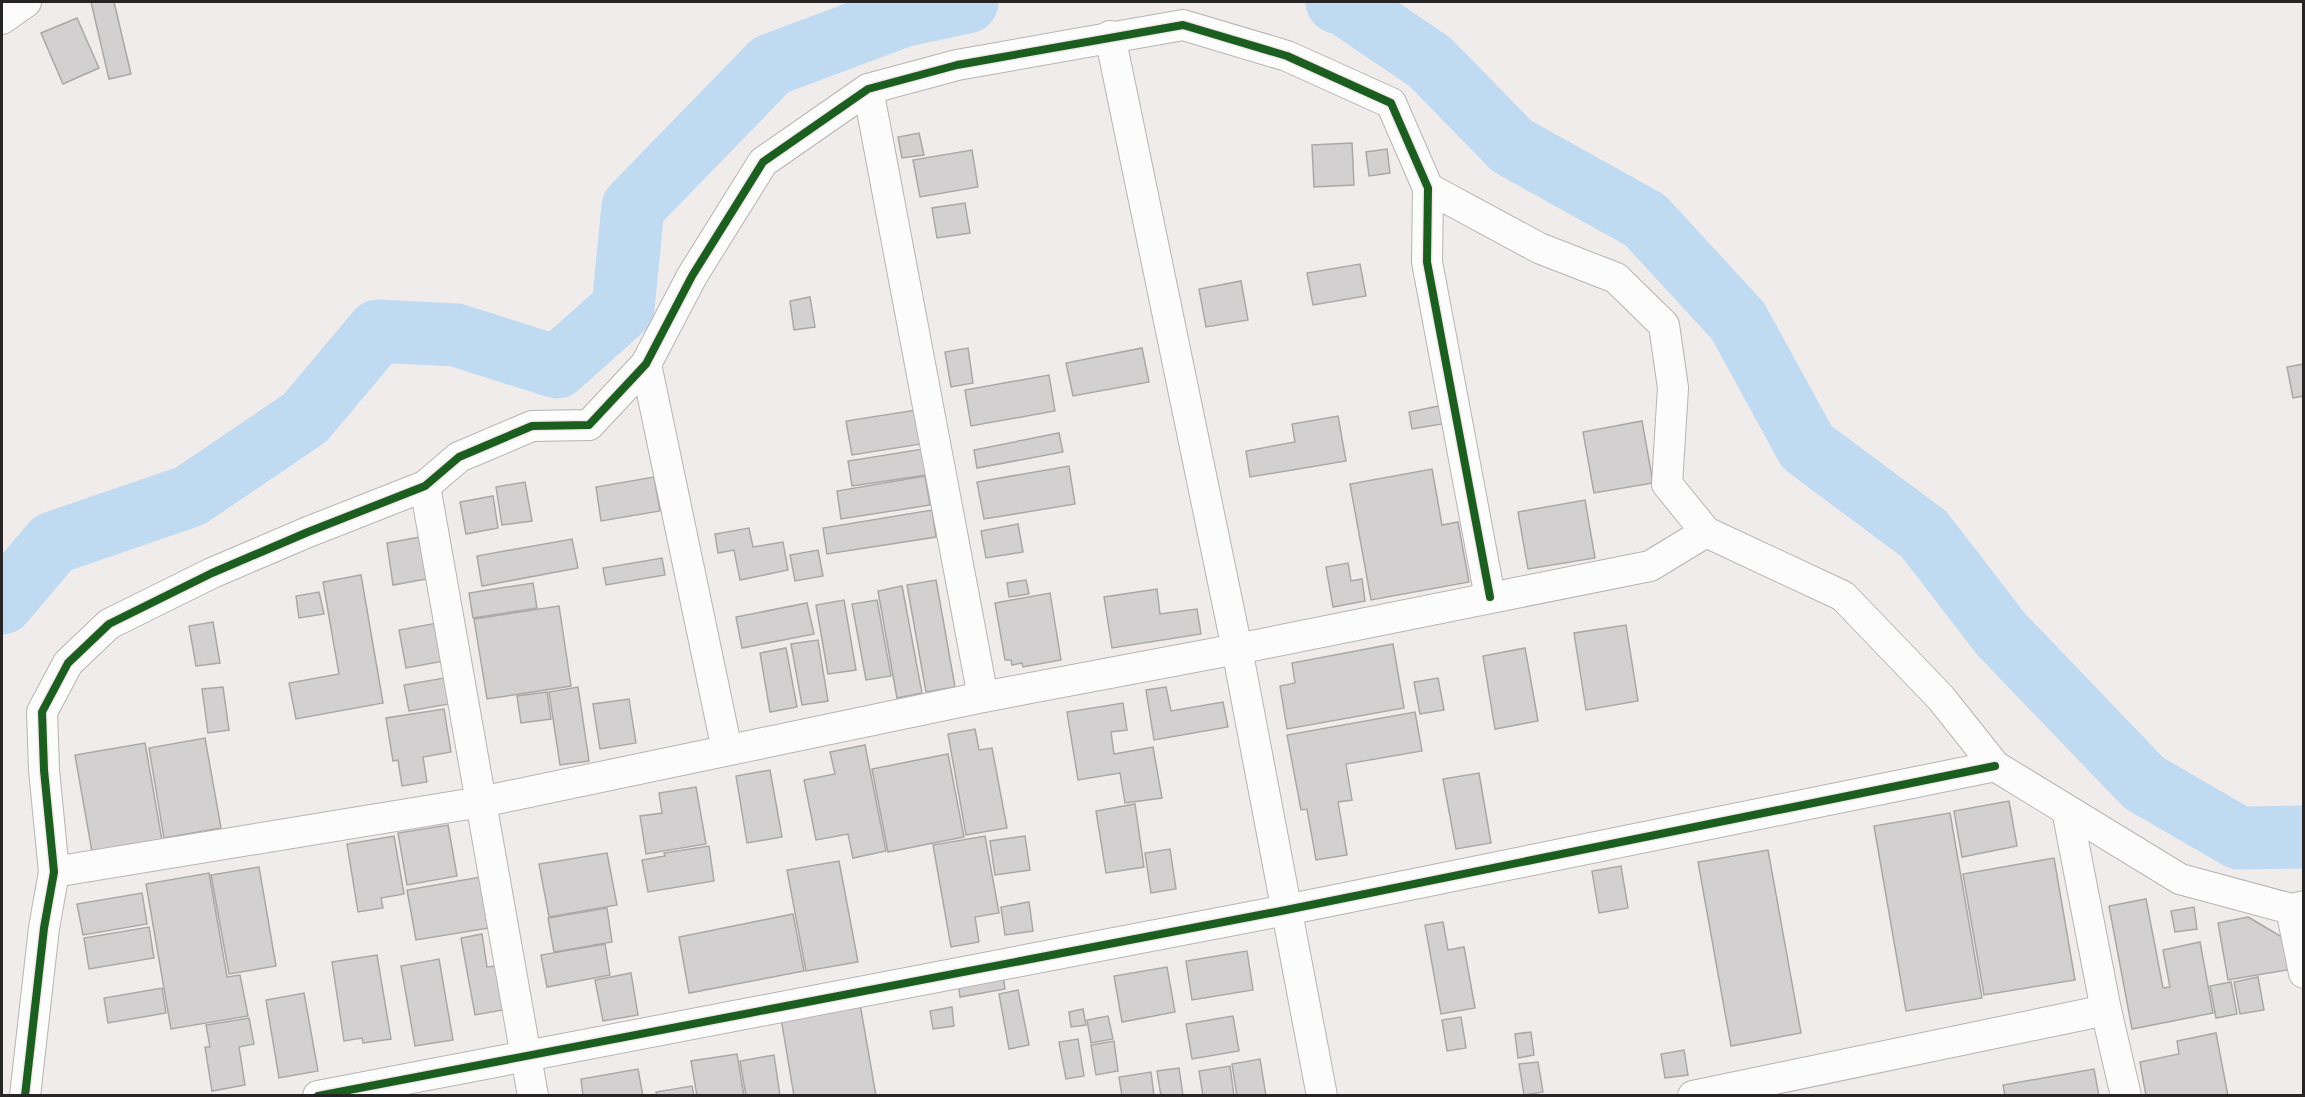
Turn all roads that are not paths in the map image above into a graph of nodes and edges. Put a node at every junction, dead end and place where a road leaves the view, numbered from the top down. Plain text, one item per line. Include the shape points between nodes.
1 (26, 2) edge
2 (2, 19) edge
3 (1110, 36) junction
4 (868, 89) junction
5 (1428, 188) junction
6 (646, 364) junction
7 (425, 486) junction
8 (1706, 532) junction
9 (1490, 597) junction
10 (1237, 649) junction
11 (983, 697) junction
12 (727, 750) junction
13 (1995, 766) junction
14 (481, 802) junction
15 (2067, 810) junction
16 (54, 872) junction
17 (2297, 907) edge
18 (1286, 910) junction
19 (2304, 973) edge
20 (2106, 1010) junction
21 (526, 1055) junction
22 (25, 1095) edge
23 (318, 1095) edge
24 (533, 1095) edge
25 (1322, 1095) edge
26 (1694, 1095) edge
27 (2126, 1095) edge

1 - 2 street
3 - 4 street via 957,65
3 - 5 street via 1183,25 1287,56 1391,103
3 - 10 street
4 - 6 street via 763,162 692,276
4 - 11 street
5 - 8 street via 1539,248 1616,278 1664,325 1673,388 1666,484
5 - 9 street via 1427,262
6 - 7 street via 589,425 532,426 459,457
6 - 12 street
7 - 14 street
7 - 16 street via 212,573 110,624 68,663 42,712
8 - 9 street via 1650,566
8 - 13 street via 1843,596 1941,698
9 - 10 street
10 - 11 street
10 - 18 street
11 - 12 street
12 - 14 street
13 - 15 street
13 - 18 street
14 - 16 street
14 - 21 street
15 - 17 street via 2180,879
15 - 20 street
16 - 22 street
17 - 19 street
18 - 21 street
18 - 25 street
20 - 26 street
20 - 27 street
21 - 23 street
21 - 24 street

